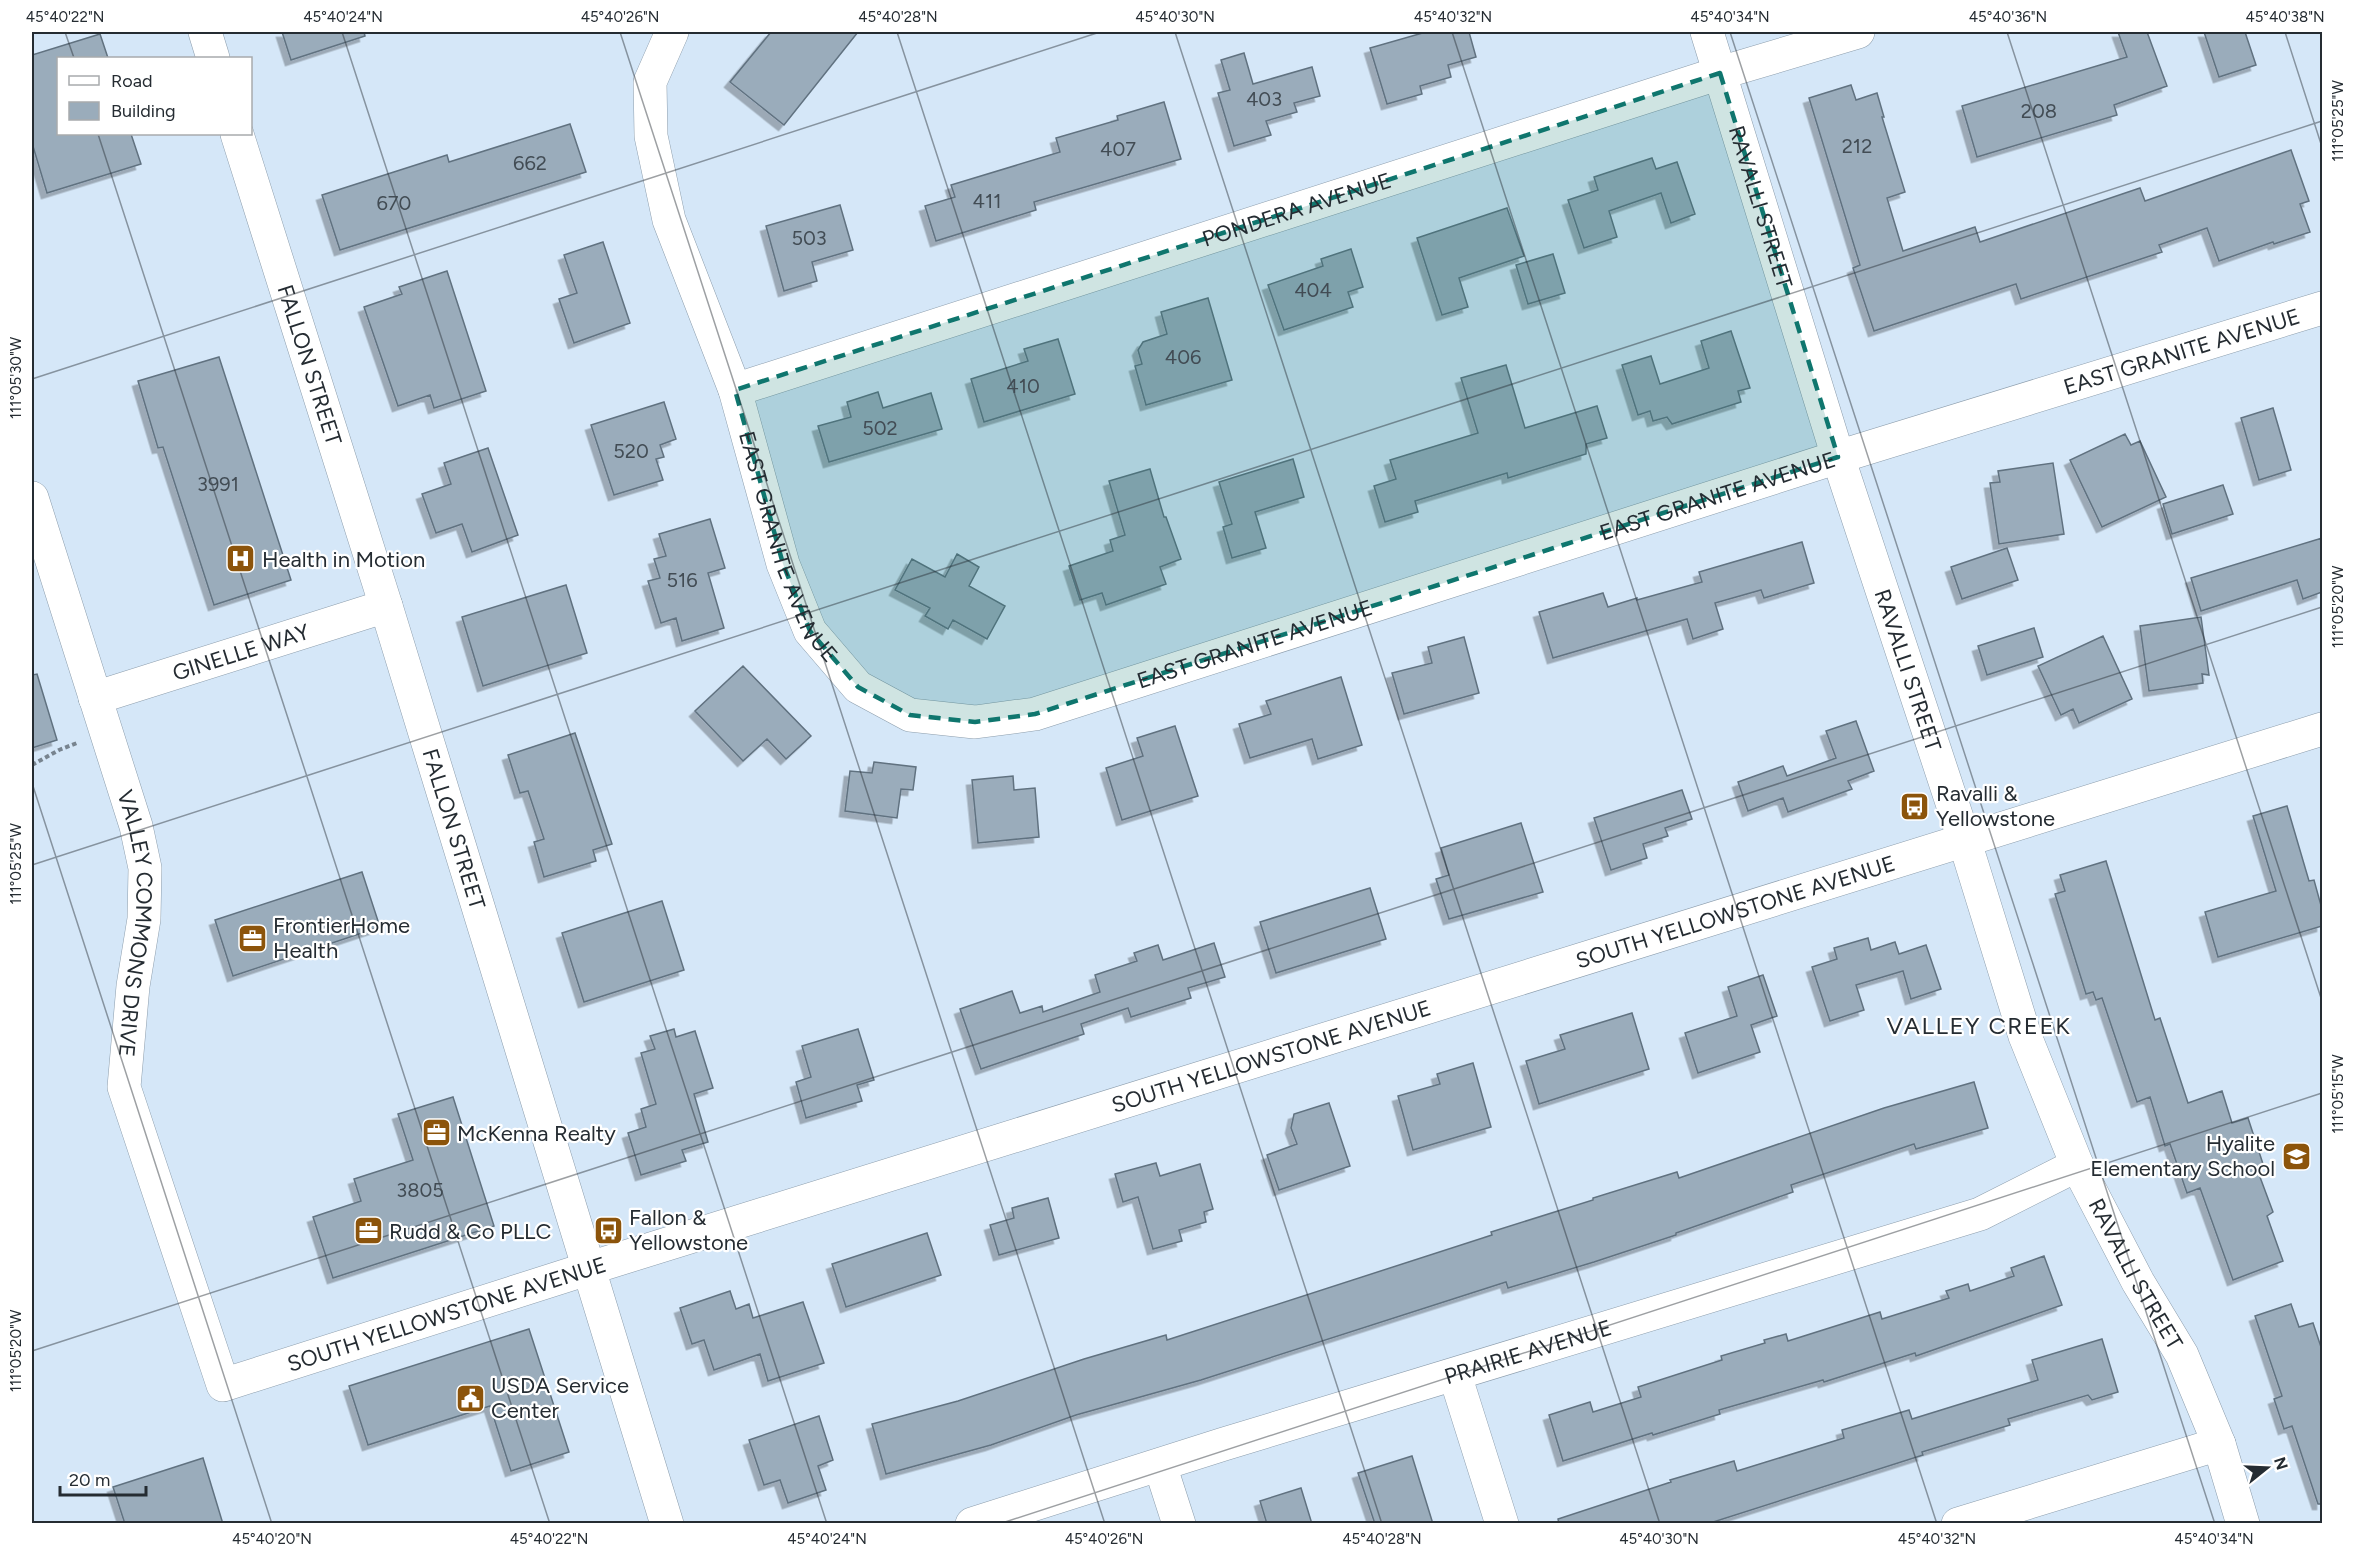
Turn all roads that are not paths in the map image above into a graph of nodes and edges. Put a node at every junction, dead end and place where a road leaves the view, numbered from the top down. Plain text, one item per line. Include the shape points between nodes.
1 (205, 32) edge
2 (672, 32) edge
3 (1707, 32) edge
4 (1858, 32) edge
5 (213, 57) edge
6 (1720, 73) junction
7 (237, 135) edge
8 (2322, 308) edge
9 (735, 390) junction
10 (1838, 458) junction
11 (32, 498) edge
12 (386, 606) junction
13 (95, 698) junction
14 (2322, 729) edge
15 (1964, 839) junction
16 (2077, 1166) junction
17 (590, 1268) junction
18 (1455, 1375) junction
19 (223, 1385) joint
20 (2219, 1444) junction
21 (1160, 1465) junction
22 (667, 1524) edge
23 (972, 1524) edge
24 (1179, 1524) edge
25 (1502, 1524) edge
26 (1958, 1524) edge
27 (2243, 1524) edge

1 - 5 street
2 - 9 street, EAST GRANITE AVENUE via 650,82 651,136 669,220
3 - 6 street, RAVALLI STREET
4 - 6 street, PONDERA AVENUE
6 - 9 street, PONDERA AVENUE
6 - 10 street, RAVALLI STREET
7 - 12 street, FALLON STREET
8 - 10 street, EAST GRANITE AVENUE
9 - 10 street, EAST GRANITE AVENUE via 783,564 810,631 858,687 910,716 975,722 1035,714
10 - 15 street, RAVALLI STREET
11 - 13 street, VALLEY COMMONS DRIVE
12 - 13 street, GINELLE WAY
12 - 17 street, FALLON STREET
13 - 19 street, VALLEY COMMONS DRIVE via 136,826 145,867 144,919 133,986 124,1087
14 - 15 street, SOUTH YELLOWSTONE AVENUE
15 - 16 street, RAVALLI STREET via 2025,1036
15 - 17 street, SOUTH YELLOWSTONE AVENUE
16 - 18 street, PRAIRIE AVENUE via 1980,1214
16 - 20 street, RAVALLI STREET via 2138,1282 2182,1355
17 - 19 street, SOUTH YELLOWSTONE AVENUE
17 - 22 street, FALLON STREET
18 - 21 street, PRAIRIE AVENUE
18 - 25 street
20 - 26 street
20 - 27 street, RAVALLI STREET
21 - 23 street, PRAIRIE AVENUE
21 - 24 street

